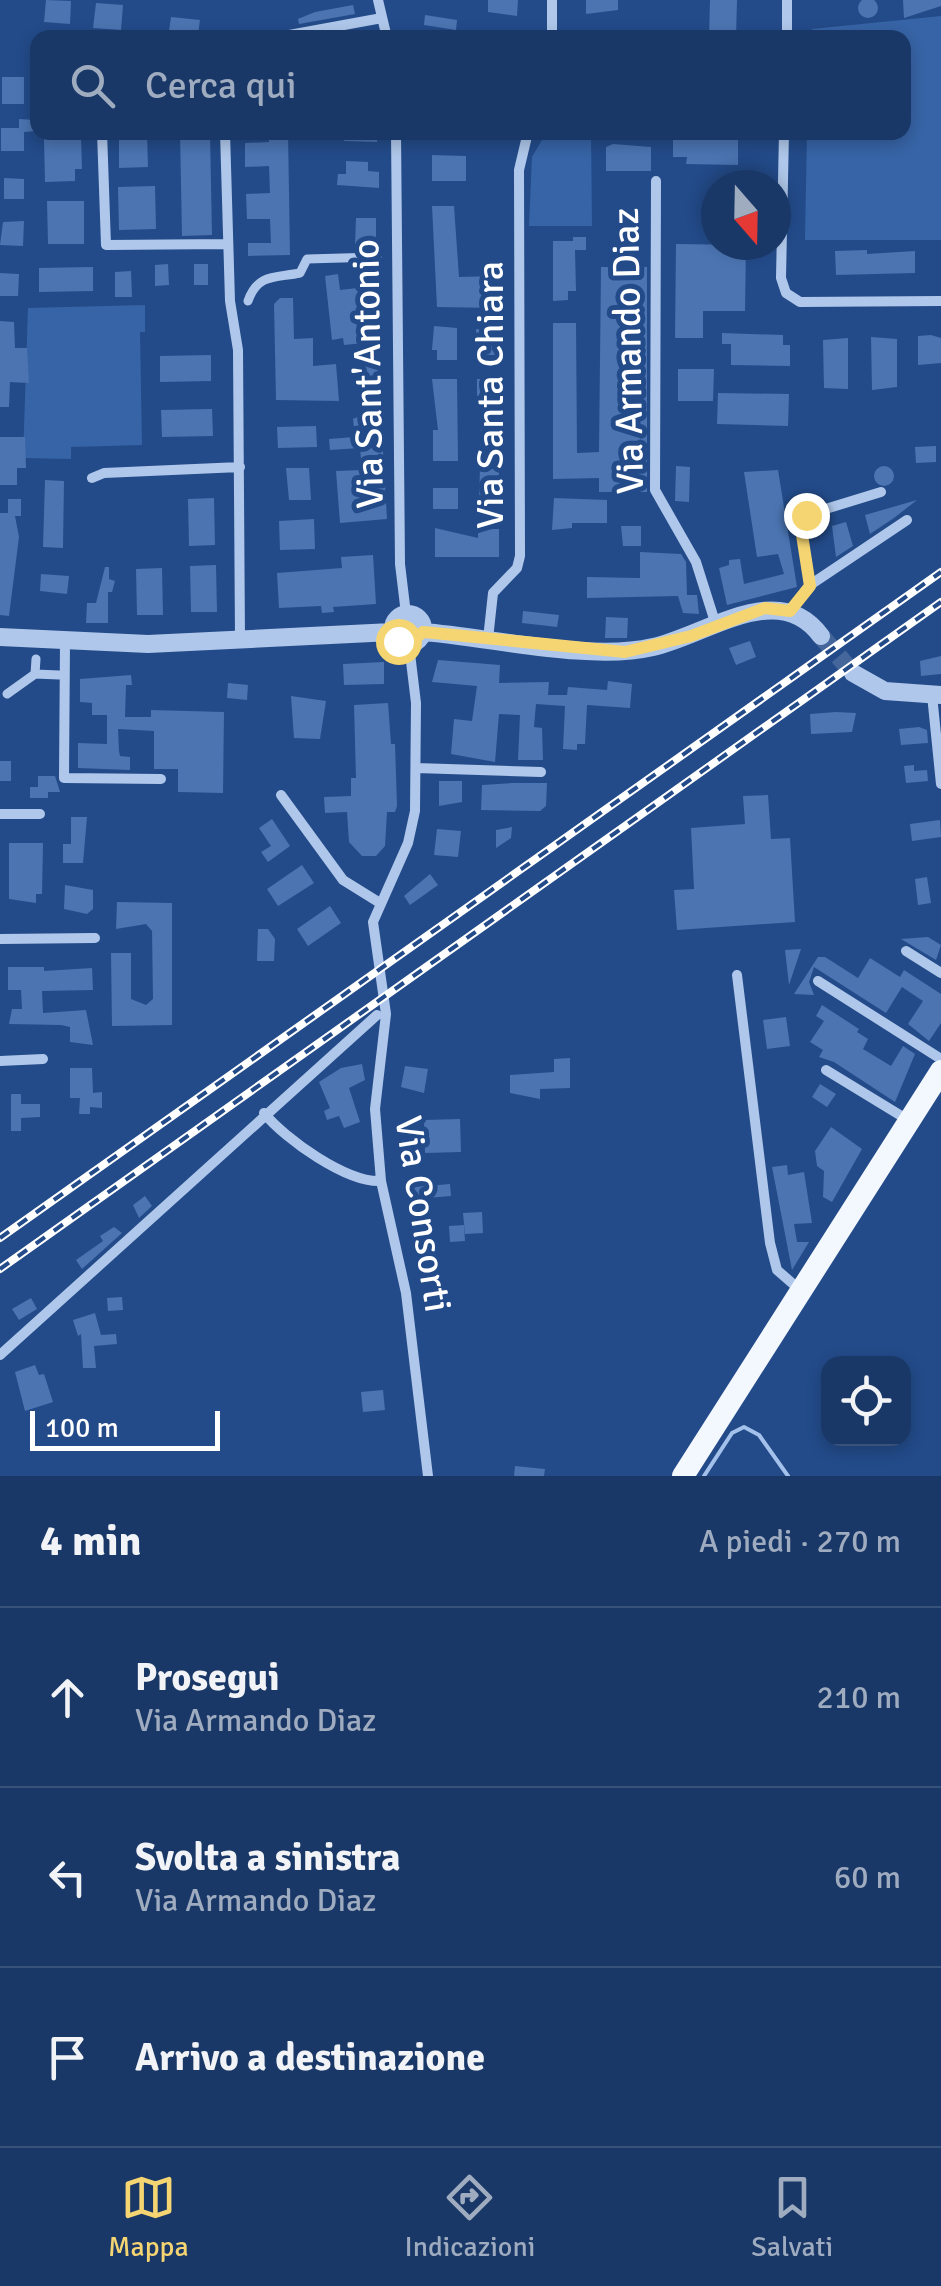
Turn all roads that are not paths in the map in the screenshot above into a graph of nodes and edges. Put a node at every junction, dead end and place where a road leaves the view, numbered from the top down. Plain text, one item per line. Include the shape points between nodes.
1 (378, 0) edge
2 (552, 0) edge
3 (787, 0) edge
4 (382, 18) junction
5 (317, 30) edge
6 (385, 30) edge
7 (552, 30) edge
8 (786, 30) edge
9 (102, 140) edge
10 (226, 140) edge
11 (396, 140) edge
12 (528, 140) edge
13 (784, 140) edge
14 (656, 182) dead end
15 (227, 244) junction
16 (377, 257) dead end
17 (248, 301) dead end
18 (941, 302) edge
19 (240, 467) junction
20 (92, 478) dead end
21 (881, 492) dead end
22 (906, 520) dead end
23 (810, 586) junction
24 (790, 611) junction
25 (406, 614) junction
26 (717, 626) junction
27 (392, 632) junction
28 (821, 636) tunnel mouth
29 (0, 637) edge
30 (240, 638) junction
31 (416, 638) junction
32 (488, 639) junction
33 (65, 642) junction
34 (36, 659) dead end
35 (853, 673) tunnel mouth
36 (36, 674) junction
37 (58, 674) dead end
38 (8, 694) dead end
39 (937, 695) edge
40 (416, 768) junction
41 (540, 772) dead end
42 (161, 779) dead end
43 (941, 784) edge
44 (281, 795) dead end
45 (0, 814) edge
46 (40, 814) dead end
47 (380, 904) junction
48 (95, 938) dead end
49 (0, 939) edge
50 (906, 951) dead end
51 (941, 973) edge
52 (737, 975) dead end
53 (818, 981) dead end
54 (377, 1015) dead end
55 (43, 1059) dead end
56 (941, 1059) edge
57 (0, 1062) edge
58 (826, 1070) dead end
59 (941, 1072) edge
60 (264, 1113) junction
61 (908, 1120) junction
62 (382, 1181) junction
63 (800, 1290) junction
64 (0, 1355) edge
65 (428, 1476) edge
66 (682, 1476) edge

1 - 4 street
2 - 7 street
3 - 8 street
4 - 5 street
4 - 6 street
9 - 15 street via 109,247
10 - 15 street
11 - 25 street, Via Sant'Antonio
12 - 32 street, Via Santa Chiara via 519,170 520,556 494,593
13 - 18 street via 786,294 800,302
14 - 26 street, Via Armando Diaz via 655,490 696,562
15 - 19 street
16 - 17 street via 307,258 300,272 258,283
19 - 20 street
19 - 30 street
21 - 23 street via 800,522
22 - 23 street
23 - 24 street
24 - 26 street via 765,608
24 - 28 street
25 - 27 street
25 - 31 street via 419,619
26 - 32 street via 625,652
27 - 30 street
27 - 31 street via 398,641
29 - 33 street
30 - 33 street
31 - 32 street
31 - 40 street, Via Consorti
33 - 42 street via 64,778
34 - 36 street
35 - 39 street via 884,690
36 - 37 street
36 - 38 street
39 - 43 street
40 - 41 street
40 - 47 street, Via Consorti via 412,830
44 - 47 street via 343,880
45 - 46 street
47 - 62 street, Via Consorti via 373,922 386,1014 376,1085
48 - 49 street
50 - 51 street
52 - 63 street via 770,1243 778,1270
53 - 56 street
54 - 60 street
55 - 57 street
58 - 61 street
59 - 61 main road
60 - 62 street via 312,1154
60 - 64 street
61 - 63 main road
62 - 65 street, Via Consorti via 406,1293
63 - 66 main road

